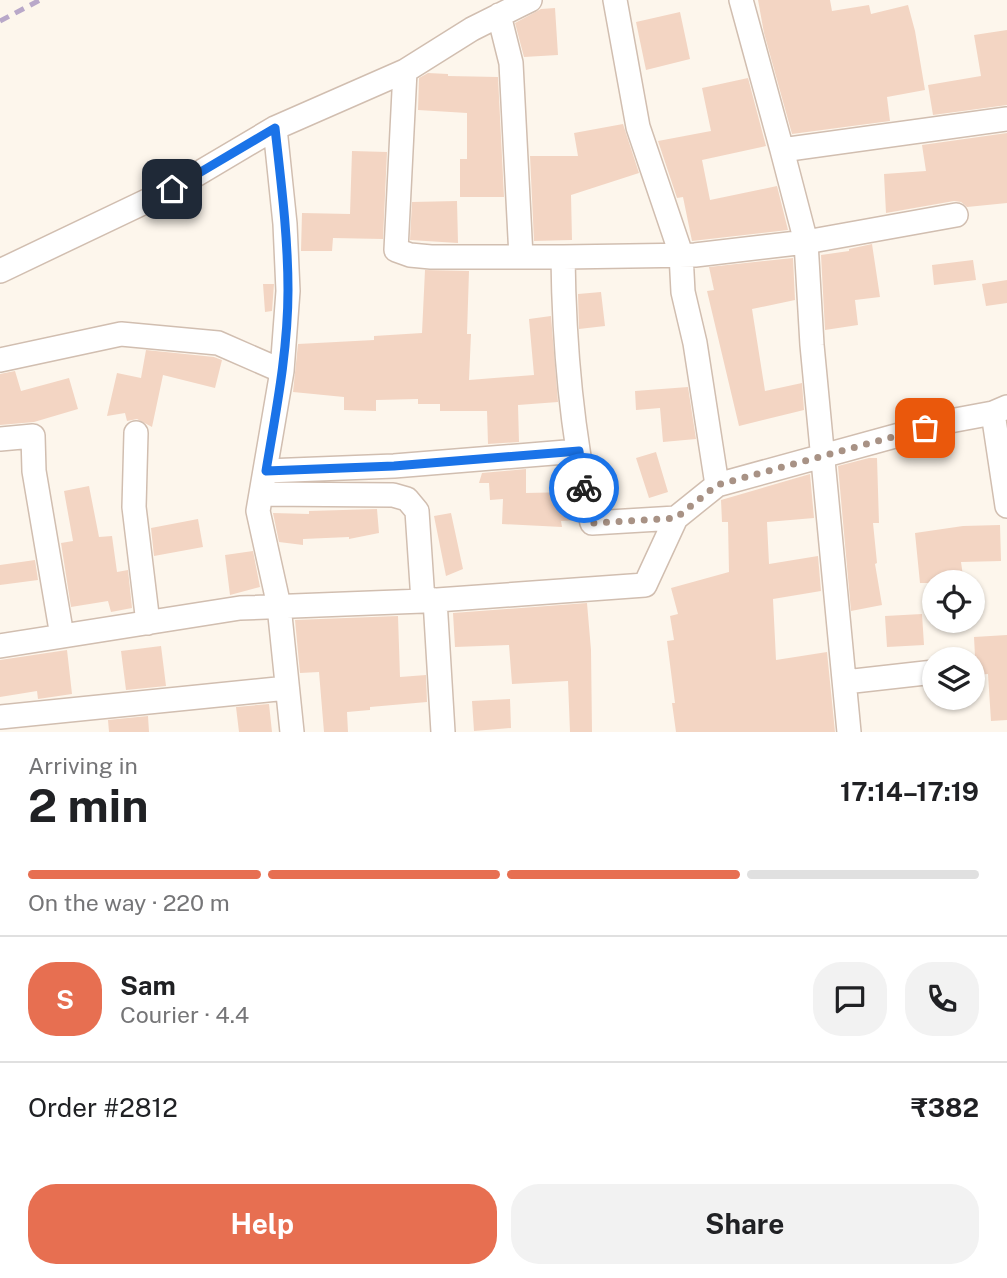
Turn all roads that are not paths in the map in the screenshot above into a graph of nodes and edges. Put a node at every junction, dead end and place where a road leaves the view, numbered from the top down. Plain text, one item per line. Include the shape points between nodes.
1 (530, 0) edge
2 (615, 0) edge
3 (741, 0) edge
4 (499, 15) junction
5 (405, 71) junction
6 (1007, 119) edge
7 (275, 128) junction
8 (782, 150) junction
9 (956, 215) dead end
10 (806, 242) junction
11 (681, 254) junction
12 (521, 257) junction
13 (562, 257) junction
14 (0, 271) edge
15 (0, 360) edge
16 (282, 372) junction
17 (1000, 410) edge
18 (136, 433) dead end
19 (0, 439) edge
20 (579, 451) junction
21 (821, 455) junction
22 (264, 483) junction
23 (717, 485) junction
24 (1007, 506) edge
25 (676, 518) junction
26 (429, 600) junction
27 (279, 606) junction
28 (148, 623) junction
29 (62, 636) junction
30 (0, 646) edge
31 (922, 673) edge
32 (845, 682) junction
33 (287, 688) junction
34 (0, 717) edge
35 (292, 732) edge
36 (443, 732) edge
37 (849, 732) edge

1 - 4 street
2 - 11 street via 638,128
3 - 8 street
4 - 5 street
4 - 12 street via 511,63
5 - 7 street
5 - 12 street via 396,250 431,257
6 - 8 street
7 - 14 street via 172,189
7 - 16 street via 288,291
8 - 10 street
9 - 10 street
10 - 11 street
10 - 21 street
11 - 13 street
11 - 23 street via 683,292
12 - 13 street
13 - 20 street
15 - 16 street via 121,334 218,343
16 - 22 street
17 - 21 street
17 - 24 street
18 - 28 street via 134,506
19 - 29 street via 33,436 34,471
20 - 22 street via 394,466
20 - 25 street via 592,523
21 - 23 street
21 - 32 street
22 - 26 street via 407,499 417,511
22 - 27 street via 258,511
23 - 25 street
25 - 26 street via 645,585
26 - 27 street
26 - 36 street
27 - 28 street
27 - 33 street
28 - 29 street
29 - 30 street
31 - 32 street
32 - 37 street
33 - 34 street
33 - 35 street

